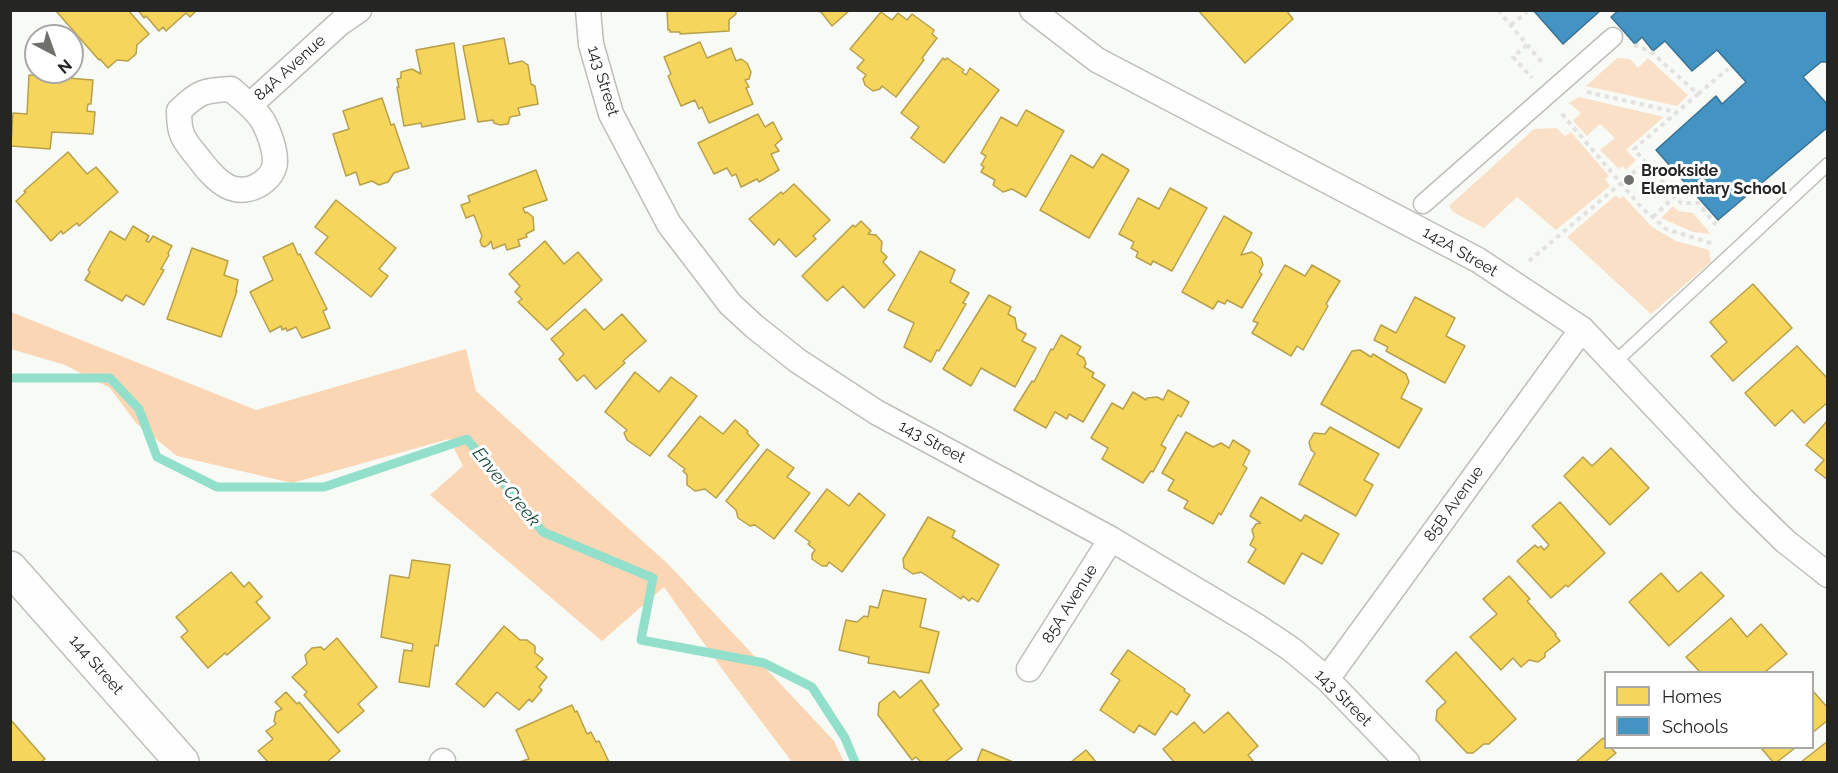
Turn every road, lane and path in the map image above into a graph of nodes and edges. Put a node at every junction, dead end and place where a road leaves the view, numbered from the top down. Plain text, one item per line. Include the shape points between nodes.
1 (359, 10) edge
2 (588, 10) edge
3 (1032, 10) edge
4 (1498, 10) edge
5 (1527, 12) dead end
6 (1511, 25) junction
7 (1613, 37) joint
8 (1527, 45) junction
9 (1728, 69) dead end
10 (1553, 90) junction
11 (1698, 94) junction
12 (250, 105) junction
13 (1676, 112) junction
14 (1646, 162) junction
15 (1827, 164) edge
16 (1621, 182) junction
17 (1675, 196) junction
18 (1423, 204) dead end
19 (1653, 217) junction
20 (1716, 225) dead end
21 (1726, 258) junction
22 (1529, 261) dead end
23 (1582, 329) junction
24 (1614, 363) junction
25 (1111, 539) junction
26 (10, 568) edge
27 (1827, 575) edge
28 (1029, 669) dead end
29 (1327, 679) junction
30 (182, 762) edge
31 (1407, 762) edge

1 - 12 street, 84A Avenue
2 - 25 street, 143 Street via 591,45 611,114 669,224 730,304 798,362 876,412
3 - 23 street, 142A Street via 1097,60 1478,260
4 - 6 path
5 - 6 path
6 - 8 path
7 - 10 street
7 - 11 path via 1650,51
8 - 10 path
8 - 10 path via 1513,57
9 - 11 path
10 - 13 path via 1593,94
10 - 16 path
10 - 18 street
11 - 13 path
12 - 12 street, 84A Avenue via 263,122 276,163 271,175 256,187 235,189 204,166 184,141 179,131 179,111 194,96 208,90 231,89
13 - 14 path via 1634,149
14 - 16 path
14 - 17 path
15 - 21 lane
16 - 19 path
16 - 22 path
17 - 19 path
17 - 20 path via 1682,203 1698,203
19 - 21 path via 1666,229 1712,243
21 - 24 lane
23 - 24 street, 142A Street
23 - 29 street, 85B Avenue
24 - 27 street, 142A Street via 1743,500
25 - 28 street, 85A Avenue
25 - 29 street, 143 Street via 1255,625
26 - 30 main road, 144 Street
29 - 31 street, 143 Street

